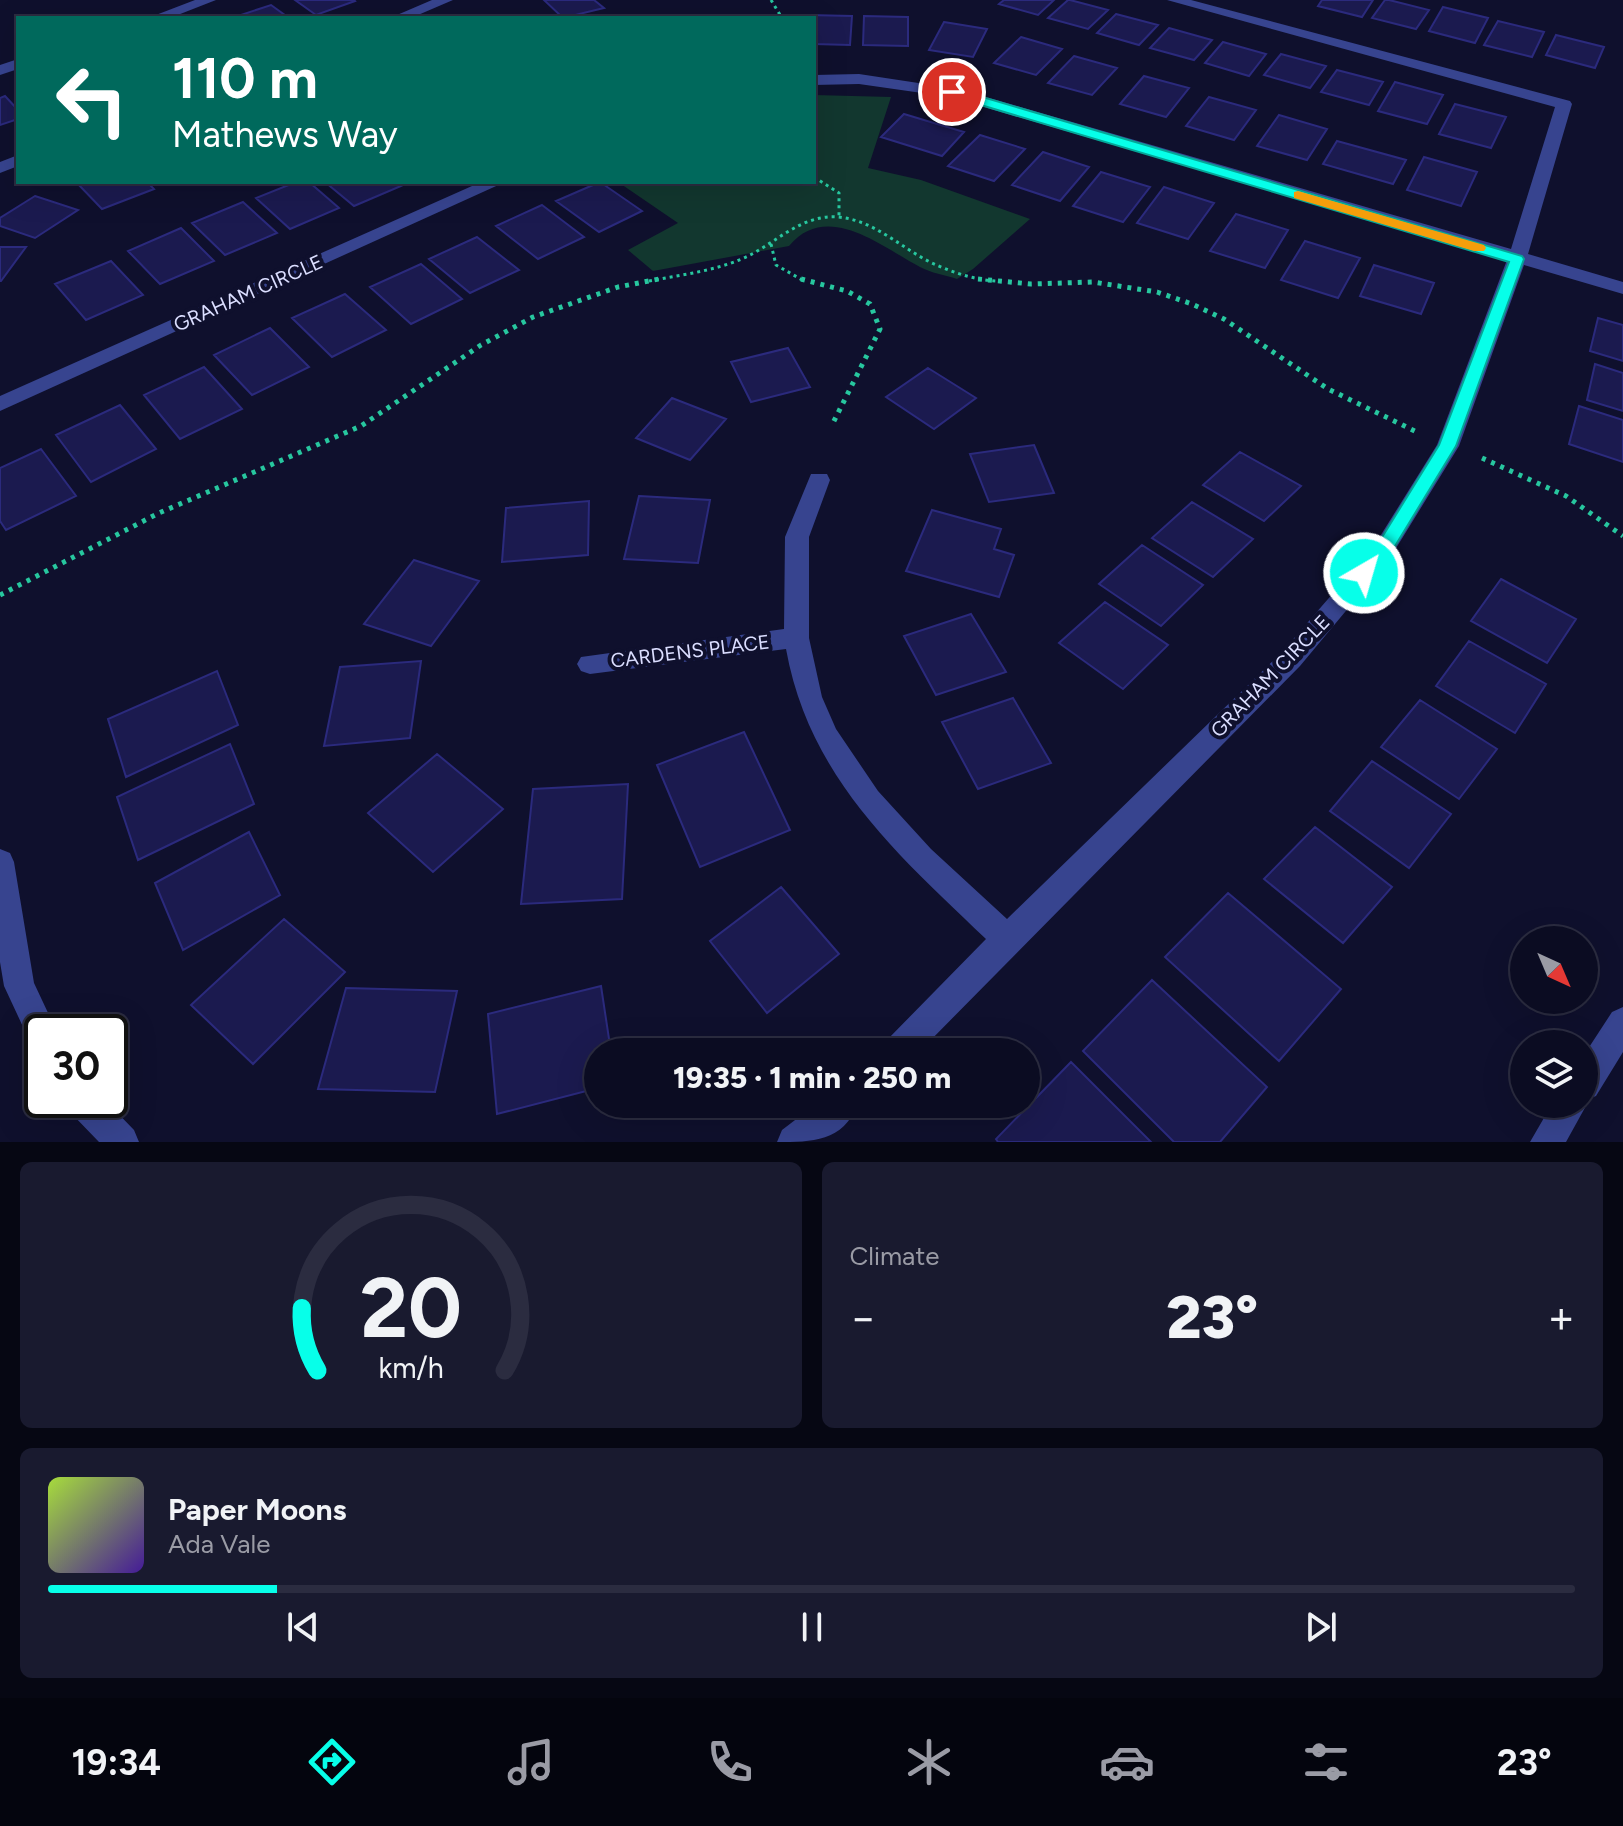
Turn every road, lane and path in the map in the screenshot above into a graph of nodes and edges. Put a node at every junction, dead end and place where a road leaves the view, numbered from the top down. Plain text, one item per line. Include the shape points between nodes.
1 (209, 0) edge
2 (446, 0) edge
3 (1174, 0) edge
4 (161, 16) edge
5 (402, 16) edge
6 (816, 80) edge
7 (816, 178) edge
8 (492, 184) edge
9 (839, 217) junction
10 (771, 244) junction
11 (1517, 259) junction
12 (1623, 288) edge
13 (0, 404) edge
14 (833, 423) dead end
15 (1419, 433) dead end
16 (1482, 458) dead end
17 (819, 480) dead end
18 (1623, 536) edge
19 (0, 595) edge
20 (796, 638) junction
21 (590, 664) dead end
22 (0, 862) edge
23 (1008, 940) junction
24 (33, 1014) edge
25 (1623, 1023) edge
26 (911, 1038) edge
27 (1598, 1062) edge
28 (99, 1118) edge
29 (824, 1118) edge
30 (1562, 1118) edge
31 (122, 1142) edge
32 (794, 1142) edge
33 (1547, 1142) edge

1 - 4 street
2 - 5 street
3 - 11 street, GRAHAM CIRCLE via 1564,104
6 - 11 street via 859,79 952,92
7 - 9 path via 839,193
8 - 13 street, GRAHAM CIRCLE
9 - 10 path via 790,229
9 - 15 path via 885,233 930,262 980,280 1093,282 1192,304 1224,319 1328,389
10 - 14 path via 776,265 807,283 847,291 870,304 880,329
10 - 19 path via 714,269 618,287 533,317 481,345 361,426 159,513
11 - 12 street
11 - 23 street, GRAHAM CIRCLE via 1448,446 1382,552 1291,659
16 - 18 path via 1566,496
17 - 20 street via 797,537
20 - 21 street, CARDENS PLACE
20 - 23 street, CARDENS PLACE via 809,697 838,758 886,826
22 - 24 street via 19,986
23 - 26 street, GRAHAM CIRCLE
25 - 27 street
28 - 31 street
29 - 32 street
30 - 33 street

